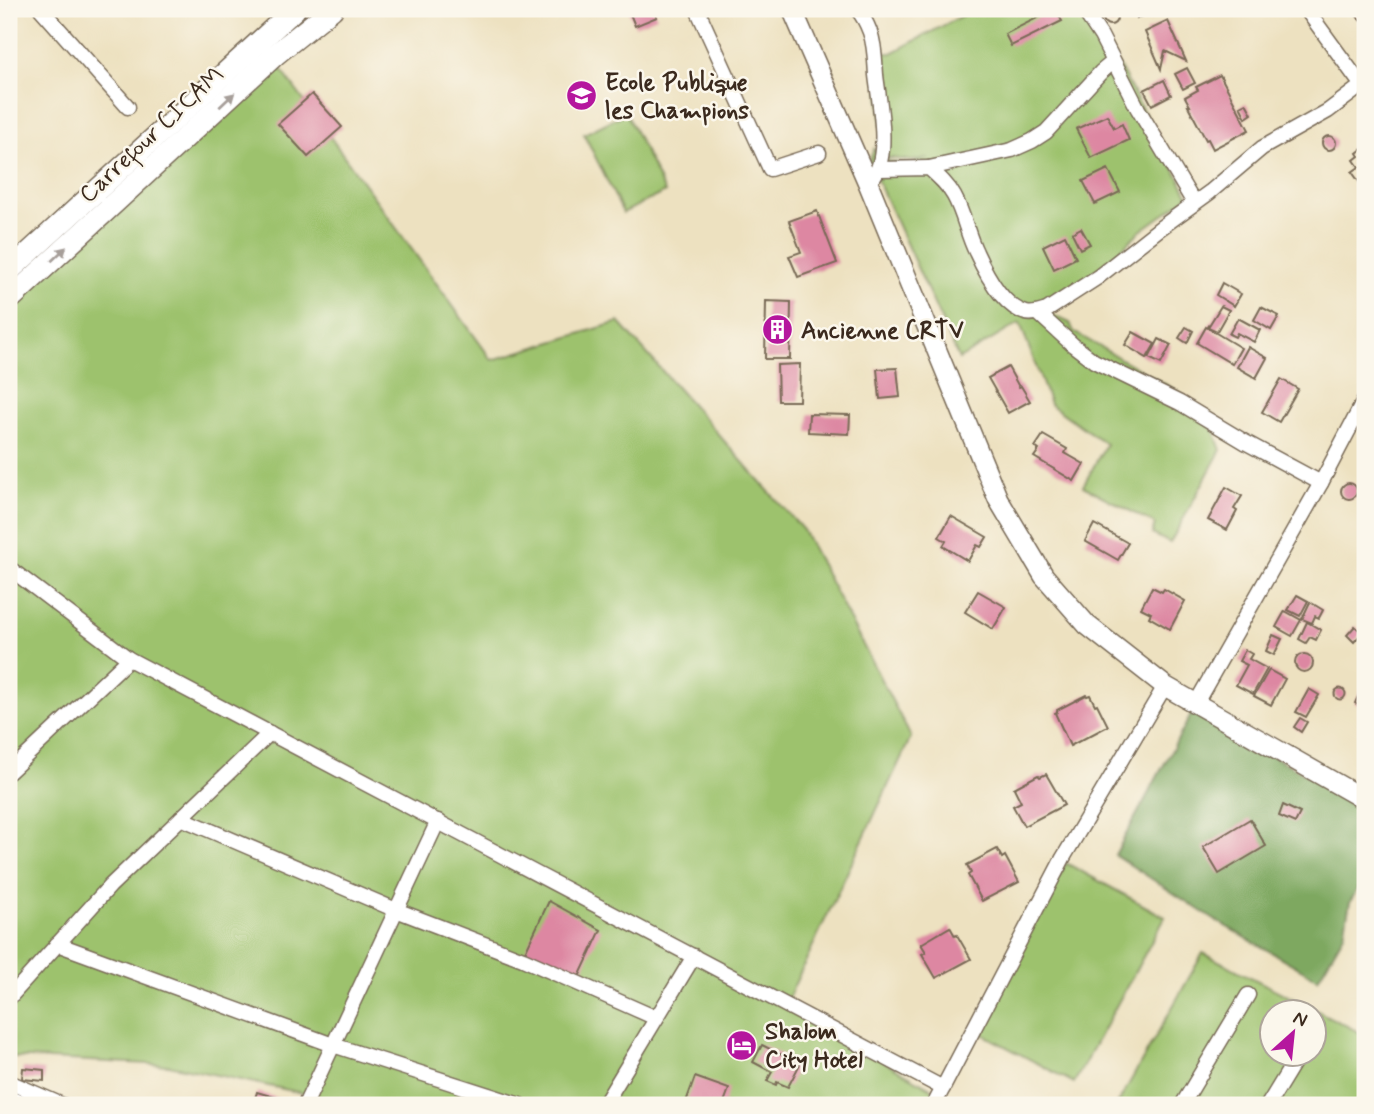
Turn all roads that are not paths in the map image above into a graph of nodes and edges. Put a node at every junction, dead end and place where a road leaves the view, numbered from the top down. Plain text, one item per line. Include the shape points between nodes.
1 (41, 9) edge
2 (295, 9) edge
3 (332, 9) edge
4 (697, 9) edge
5 (792, 9) edge
6 (858, 9) edge
7 (1083, 9) edge
8 (1306, 9) edge
9 (1113, 62) junction
10 (1364, 86) edge
11 (128, 107) dead end
12 (819, 153) dead end
13 (929, 168) junction
14 (874, 176) junction
15 (1194, 203) junction
16 (9, 271) edge
17 (9, 300) edge
18 (1038, 313) junction
19 (1365, 399) edge
20 (1321, 483) junction
21 (9, 568) edge
22 (130, 659) junction
23 (1165, 685) junction
24 (1196, 703) junction
25 (270, 733) junction
26 (9, 772) edge
27 (1365, 800) edge
28 (181, 818) junction
29 (438, 821) junction
30 (396, 909) junction
31 (57, 944) junction
32 (694, 956) junction
33 (1248, 995) dead end
34 (9, 998) edge
35 (656, 1018) junction
36 (333, 1045) junction
37 (1291, 1068) edge
38 (9, 1082) edge
39 (943, 1088) junction
40 (9, 1098) edge
41 (26, 1105) edge
42 (62, 1105) edge
43 (305, 1105) edge
44 (520, 1105) edge
45 (604, 1105) edge
46 (934, 1105) edge
47 (1182, 1105) edge
48 (1268, 1105) edge

1 - 11 street
2 - 16 main road
17 -> 3 main road, Carrefour CICAM via 276,54
4 - 12 street via 770,169
5 - 14 street
6 - 14 street via 872,35 880,107 882,141
7 - 9 street
8 - 10 street
9 - 13 street via 1032,141 1012,150
9 - 15 street
10 - 15 street via 1262,148
13 - 14 street
13 - 18 street via 953,194 975,252 999,293 1015,308
14 - 23 street via 998,499 1044,576 1087,625
15 - 18 street via 1098,277
18 - 20 street via 1094,361 1180,403
19 - 20 street
20 - 24 street
21 - 22 street
22 - 25 street
22 - 26 street
23 - 24 street
23 - 39 street via 1063,858
24 - 27 street
25 - 28 street
25 - 29 street
28 - 30 street
28 - 31 street
29 - 30 street
29 - 32 street
30 - 35 street
30 - 36 street
31 - 34 street
31 - 36 street
32 - 35 street
32 - 39 street
33 - 47 street
35 - 45 street
36 - 43 street
36 - 44 street
37 - 48 street
38 - 42 street
39 - 46 street
40 - 41 street

